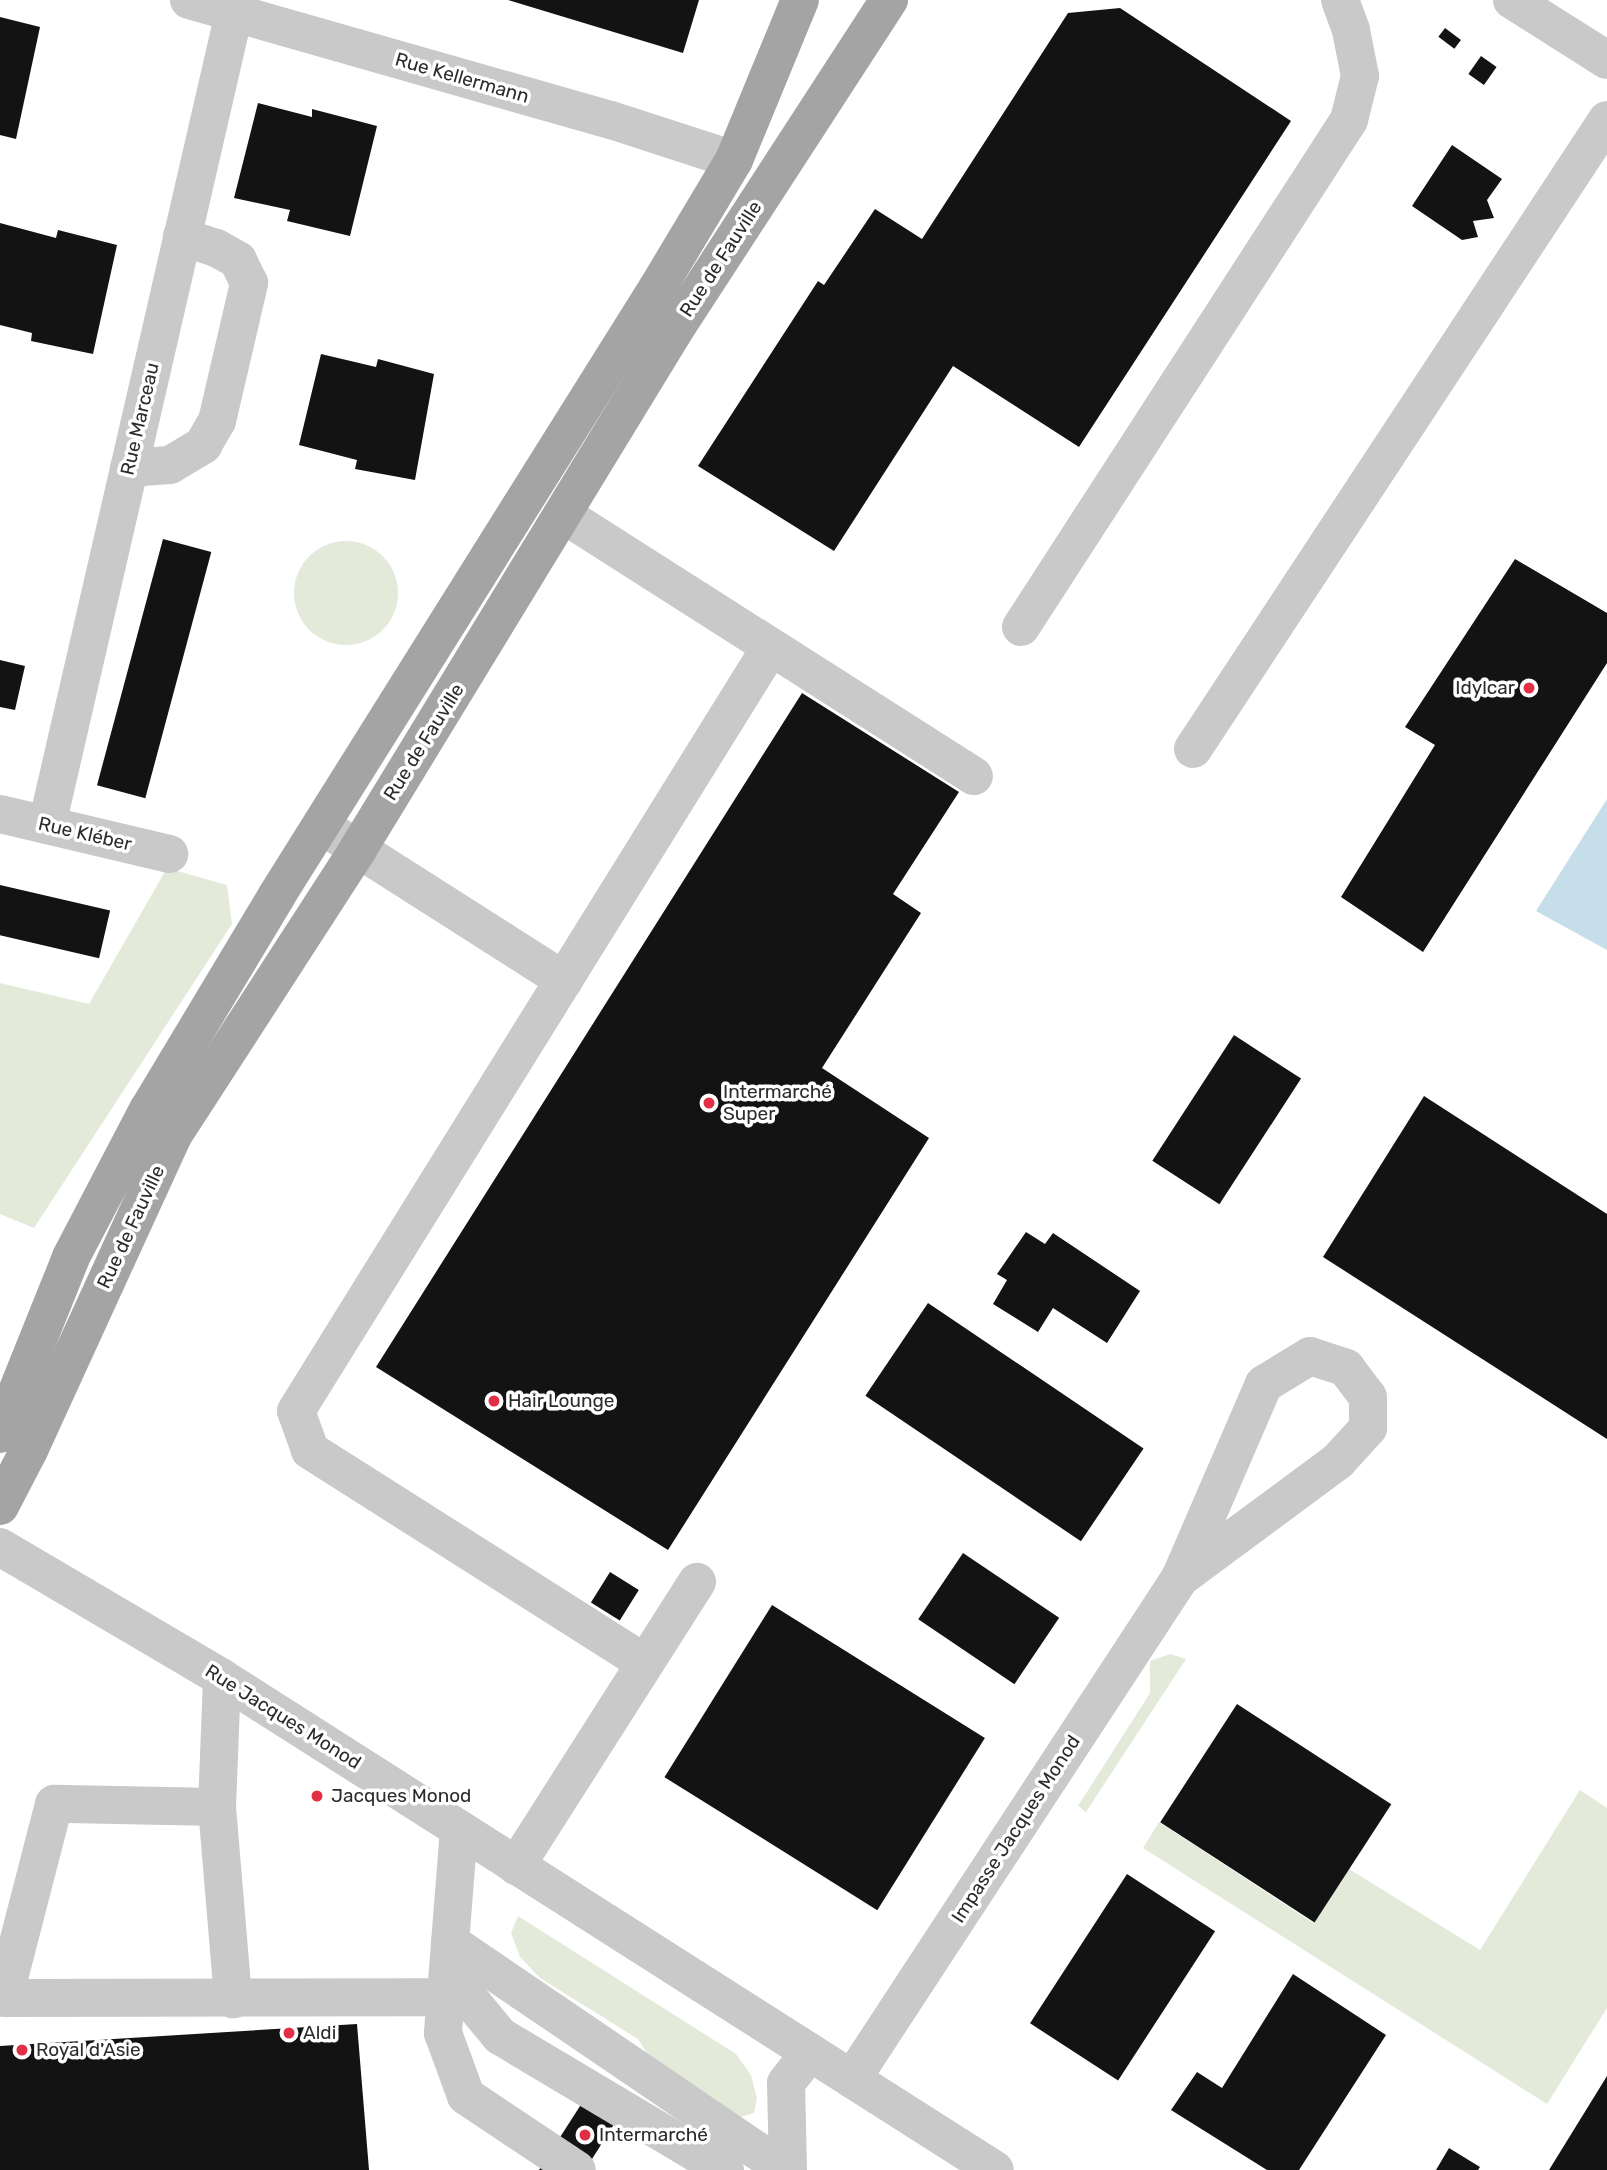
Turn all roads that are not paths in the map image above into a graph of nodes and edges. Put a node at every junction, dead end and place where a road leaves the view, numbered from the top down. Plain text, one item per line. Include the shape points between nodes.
1 (189, 0) edge
2 (800, 0) edge
3 (889, 0) edge
4 (1340, 0) edge
5 (1512, 0) edge
6 (234, 13) junction
7 (1607, 60) edge
8 (1607, 120) edge
9 (734, 160) junction
10 (182, 237) junction
11 (129, 468) junction
12 (564, 516) junction
13 (1021, 627) dead end
14 (770, 648) junction
15 (1193, 749) dead end
16 (974, 776) dead end
17 (0, 814) edge
18 (47, 825) junction
19 (321, 826) junction
20 (358, 849) junction
21 (169, 854) dead end
22 (564, 979) junction
23 (0, 1434) edge
24 (0, 1506) edge
25 (0, 1547) edge
26 (1180, 1578) junction
27 (697, 1582) dead end
28 (645, 1662) junction
29 (222, 1678) junction
30 (217, 1807) junction
31 (459, 1829) junction
32 (516, 1866) junction
33 (448, 1970) junction
34 (233, 1999) junction
35 (810, 2052) junction
36 (852, 2079) junction
37 (577, 2170) edge
38 (725, 2170) edge
39 (786, 2170) edge
40 (995, 2170) edge

1 - 6 street, Rue Kellermann
2 - 9 main road, Rue de Fauville
3 - 12 main road, Rue de Fauville via 674,331
4 - 13 street via 1360,76 1349,120
5 - 7 street
6 - 9 street, Rue Kellermann via 611,120
6 - 10 street, Rue Marceau
8 - 15 street
9 - 19 main road, Rue de Fauville
10 - 11 street, Rue Marceau
10 - 11 street via 238,260 248,283 223,396 217,421 203,445 170,465
11 - 18 street, Rue Marceau
12 - 14 street
12 - 20 main road, Rue de Fauville
14 - 16 street
14 - 22 street
17 - 18 street, Rue Kléber
18 - 21 street, Rue Kléber
19 - 20 street
19 - 23 main road, Rue de Fauville via 148,1110 71,1257
20 - 22 street
20 - 24 main road, Rue de Fauville via 172,1137
22 - 28 street via 296,1411 310,1450
25 - 29 street, Rue Jacques Monod
26 - 26 street, Impasse Jacques Monod via 1338,1461 1368,1428 1368,1397 1346,1368 1310,1356 1264,1384
26 - 36 street, Impasse Jacques Monod
27 - 28 street
28 - 32 street
29 - 30 street
29 - 31 street, Rue Jacques Monod
30 - 34 street
30 - 34 street via 54,1804 4,1998
31 - 32 street, Rue Jacques Monod
31 - 33 street
32 - 35 street, Rue Jacques Monod
33 - 34 street
33 - 37 street via 443,2033 466,2096
33 - 38 street via 500,2036
33 - 39 street
35 - 36 street, Rue Jacques Monod
35 - 39 street via 786,2083
36 - 40 street, Rue Jacques Monod

